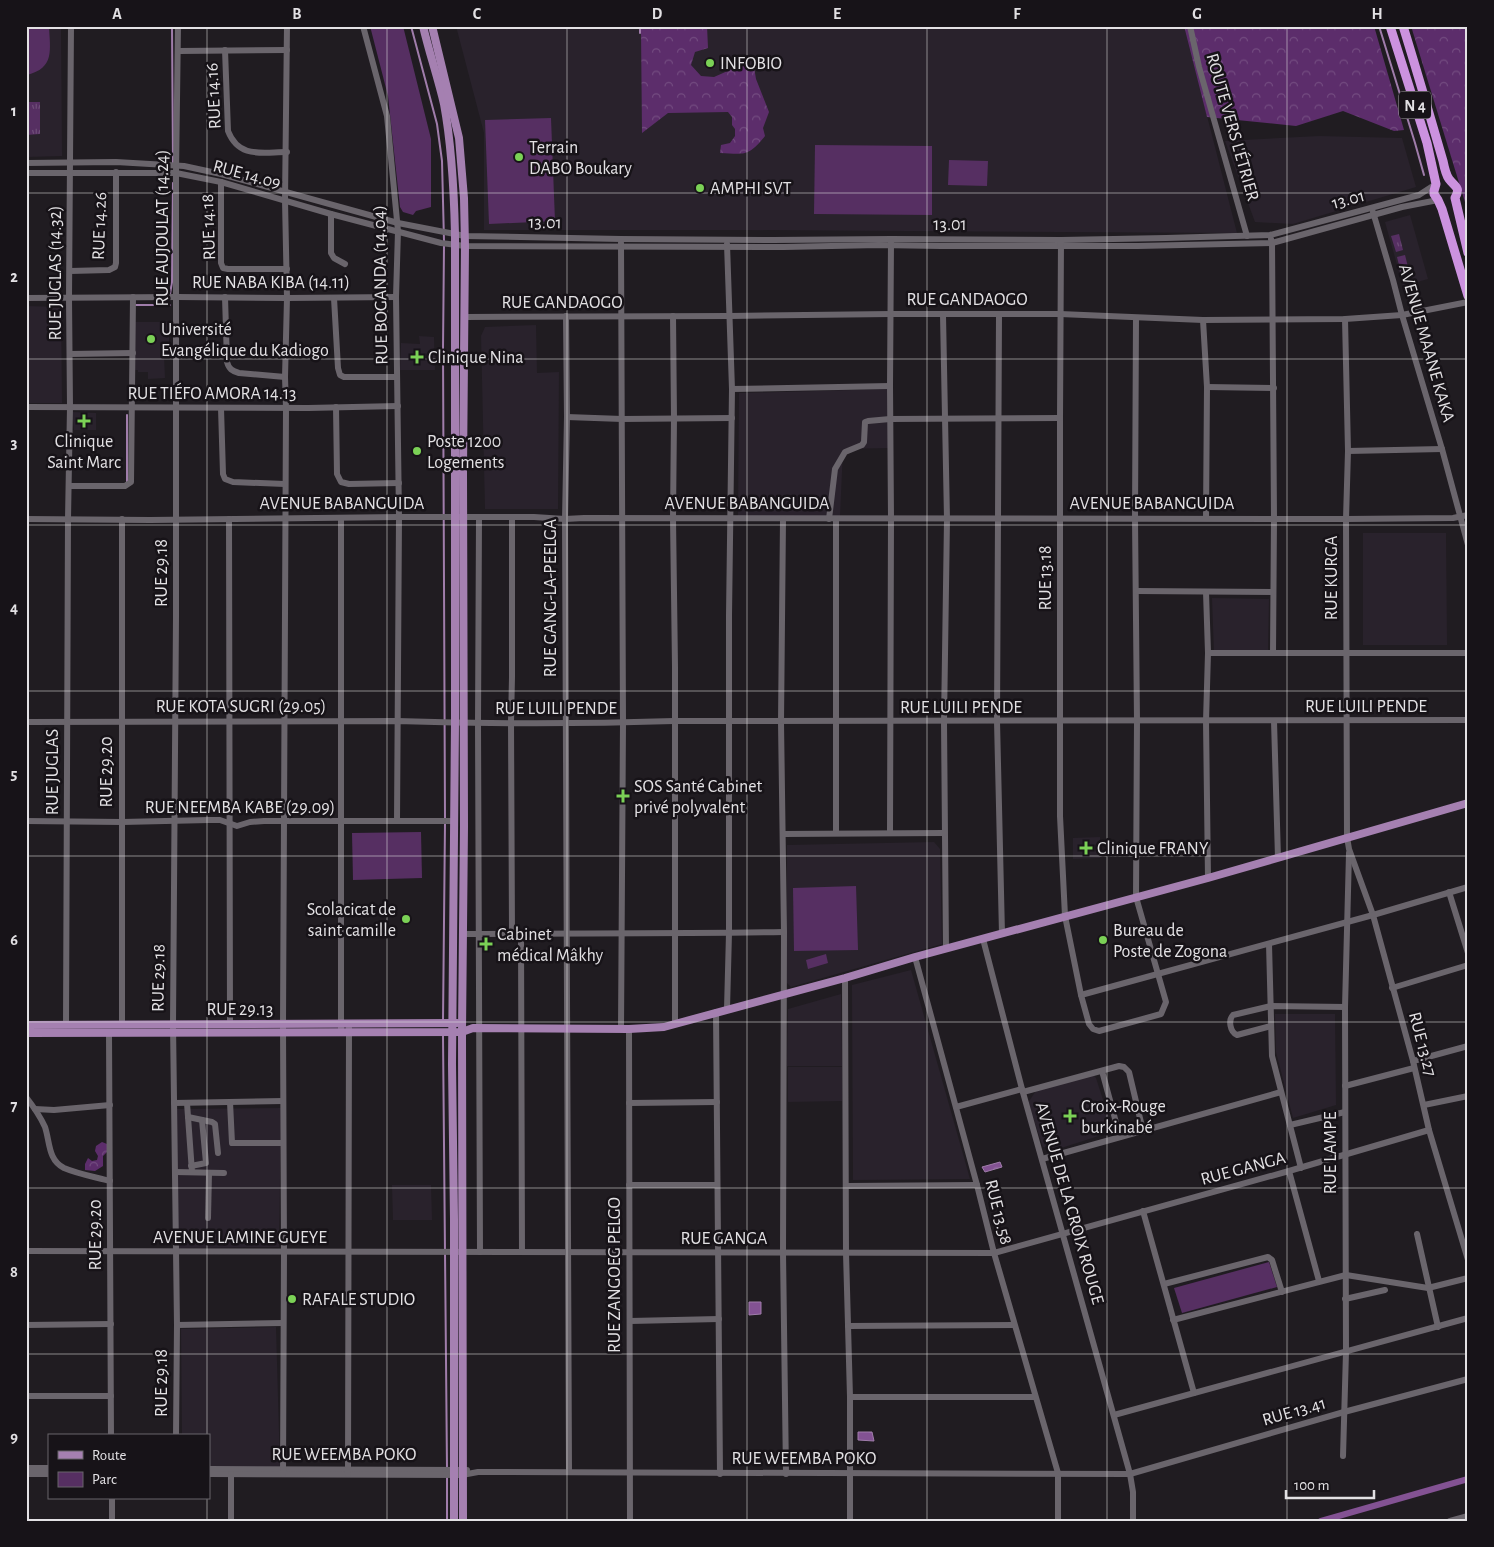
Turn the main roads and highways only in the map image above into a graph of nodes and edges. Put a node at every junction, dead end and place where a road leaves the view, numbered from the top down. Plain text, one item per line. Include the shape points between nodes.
1 (423, 26) edge
2 (432, 26) edge
3 (1390, 26) edge
4 (1403, 26) edge
5 (1450, 180) junction
6 (1436, 184) junction
7 (1455, 198) junction
8 (1438, 200) junction
9 (1468, 253) edge
10 (1468, 296) edge
11 (1468, 803) edge
12 (26, 1024) edge
13 (173, 1028) junction
14 (283, 1028) junction
15 (453, 1028) junction
16 (462, 1028) junction
17 (26, 1033) edge
18 (458, 1252) junction
19 (458, 1472) junction
20 (454, 1521) edge
21 (462, 1521) edge

1 - 15 main road via 443,103 454,181
2 - 16 main road via 458,138 464,198
3 - 6 highway, N 4
4 - 5 highway, N 4
5 - 6 highway
5 - 7 highway, N 4 via 1457,188
6 - 8 highway, N 4 via 1434,191
7 - 8 highway via 1447,203
7 - 9 highway, N 4
8 - 10 highway, N 4
11 - 16 main road via 675,1024 625,1029
12 - 13 main road, RUE 29.13
13 - 14 main road
13 - 14 main road, RUE 29.13 via 230,1024
13 - 17 main road via 109,1033
14 - 15 main road
15 - 16 main road
15 - 18 main road
16 - 18 main road
18 - 19 main road
19 - 20 main road
19 - 21 main road

